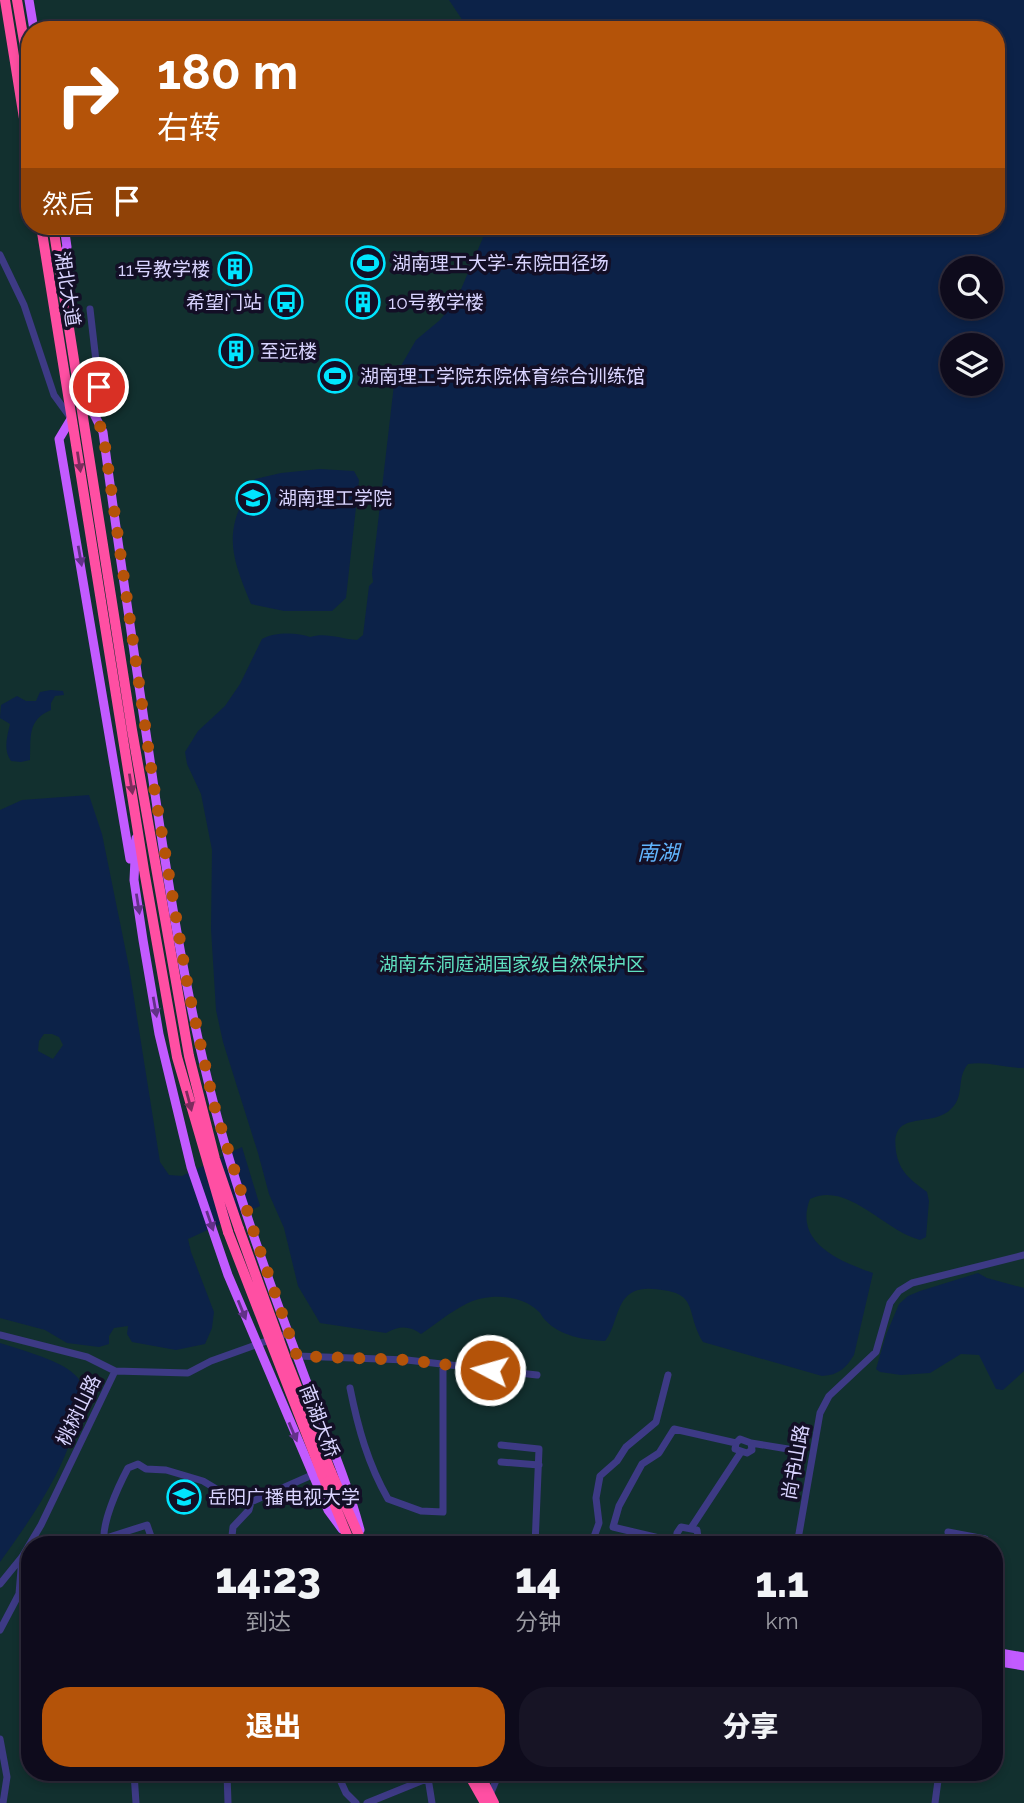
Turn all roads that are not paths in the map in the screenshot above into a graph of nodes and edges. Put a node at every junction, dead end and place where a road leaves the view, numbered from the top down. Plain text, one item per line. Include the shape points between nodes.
1 (5, 0) edge
2 (18, 0) edge
3 (29, 0) edge
4 (21, 21) edge
5 (32, 21) edge
6 (21, 100) edge
7 (42, 235) edge
8 (55, 235) edge
9 (65, 235) edge
10 (0, 255) edge
11 (59, 261) junction
12 (90, 309) dead end
13 (80, 397) junction
14 (91, 408) junction
15 (71, 419) junction
16 (86, 431) junction
17 (123, 814) junction
18 (136, 819) junction
19 (155, 832) junction
20 (135, 846) junction
21 (156, 869) junction
22 (134, 880) junction
23 (167, 938) junction
24 (1024, 1255) edge
25 (289, 1333) junction
26 (0, 1335) edge
27 (256, 1345) junction
28 (297, 1356) junction
29 (443, 1365) junction
30 (267, 1369) junction
31 (115, 1371) junction
32 (537, 1375) dead end
33 (668, 1375) dead end
34 (350, 1388) dead end
35 (736, 1443) junction
36 (751, 1443) junction
37 (502, 1445) dead end
38 (788, 1450) dead end
39 (741, 1452) junction
40 (501, 1462) dead end
41 (539, 1465) junction
42 (322, 1474) junction
43 (251, 1502) junction
44 (691, 1528) junction
45 (948, 1532) dead end
46 (34, 1536) edge
47 (106, 1536) edge
48 (119, 1536) edge
49 (151, 1536) edge
50 (232, 1536) edge
51 (348, 1536) edge
52 (359, 1536) edge
53 (362, 1536) edge
54 (535, 1536) edge
55 (594, 1536) edge
56 (650, 1536) edge
57 (678, 1536) edge
58 (698, 1536) edge
59 (799, 1536) edge
60 (969, 1536) edge
61 (21, 1558) edge
62 (21, 1569) edge
63 (0, 1584) edge
64 (0, 1630) edge
65 (1003, 1653) edge
66 (1024, 1657) edge
67 (1003, 1662) edge
68 (1024, 1666) edge
69 (0, 1739) edge
70 (135, 1781) edge
71 (227, 1781) edge
72 (340, 1781) edge
73 (421, 1781) edge
74 (428, 1781) edge
75 (474, 1781) edge
76 (482, 1781) edge
77 (496, 1781) edge
78 (938, 1781) edge
79 (489, 1800) edge
80 (3, 1803) edge
81 (136, 1803) edge
82 (228, 1803) edge
83 (356, 1803) edge
84 (367, 1803) edge
85 (432, 1803) edge
86 (935, 1803) edge

1 - 6 highway
2 - 4 highway
3 - 5 main road
7 - 15 highway, 湘北大道
8 - 11 highway, 湘北大道
9 - 11 main road via 67,247
10 - 15 street via 24,305 54,395
11 - 13 highway, 湘北大道
12 - 14 street via 99,387
13 - 14 main road
13 - 16 highway, 湘北大道
14 - 16 main road
14 - 19 main road via 103,432
15 -> 17 main road via 59,439
15 -> 18 highway, 湘北大道
16 - 19 highway, 湘北大道
17 - 20 main road
17 - 22 main road
18 - 20 main road
18 - 21 highway, 湘北大道
19 - 21 highway, 湘北大道
19 - 21 main road
20 - 21 main road
20 - 22 main road
21 - 23 highway, 湘北大道
22 -> 27 main road via 159,1034 191,1167
23 - 25 main road via 214,1105
23 - 42 highway, 南湖大桥, bridge via 177,1057 206,1164
24 - 59 street, 尚书山路 via 912,1283 899,1291 890,1303 876,1352 829,1396 820,1413
25 - 27 street, 桃树山路
25 - 28 main road
26 - 31 street via 86,1357
27 - 30 main road
27 - 31 street, 桃树山路 via 188,1373
28 - 29 street
28 - 30 main road via 277,1351
28 - 53 main road
29 - 32 street
29 - 34 street via 443,1512 421,1511 388,1499 359,1434
30 -> 42 main road
31 - 46 street, 桃树山路
33 - 55 street via 656,1422 600,1476
35 - 36 street via 740,1439
35 - 39 street
35 - 56 street via 674,1429 659,1452 642,1464 613,1527
36 - 38 street
36 - 39 street via 752,1450
37 - 41 street via 539,1449
39 - 44 street
40 - 41 street
41 - 54 street
42 - 43 street
42 - 51 highway
42 - 52 highway
43 - 47 street via 228,1496 203,1481 138,1465 128,1468 122,1480
43 - 50 street via 233,1527
44 - 57 street via 681,1527
44 - 58 street
45 - 60 street
48 - 49 street via 147,1525
61 - 63 street, 桃树山路
62 - 64 street via 19,1594
65 - 66 main road
67 - 68 main road
69 - 80 street via 6,1777
70 - 81 street
71 - 82 street
72 - 83 street
73 - 84 street
74 - 85 street
75 - 79 highway
76 - 79 highway
77 - 79 street
78 - 86 street

